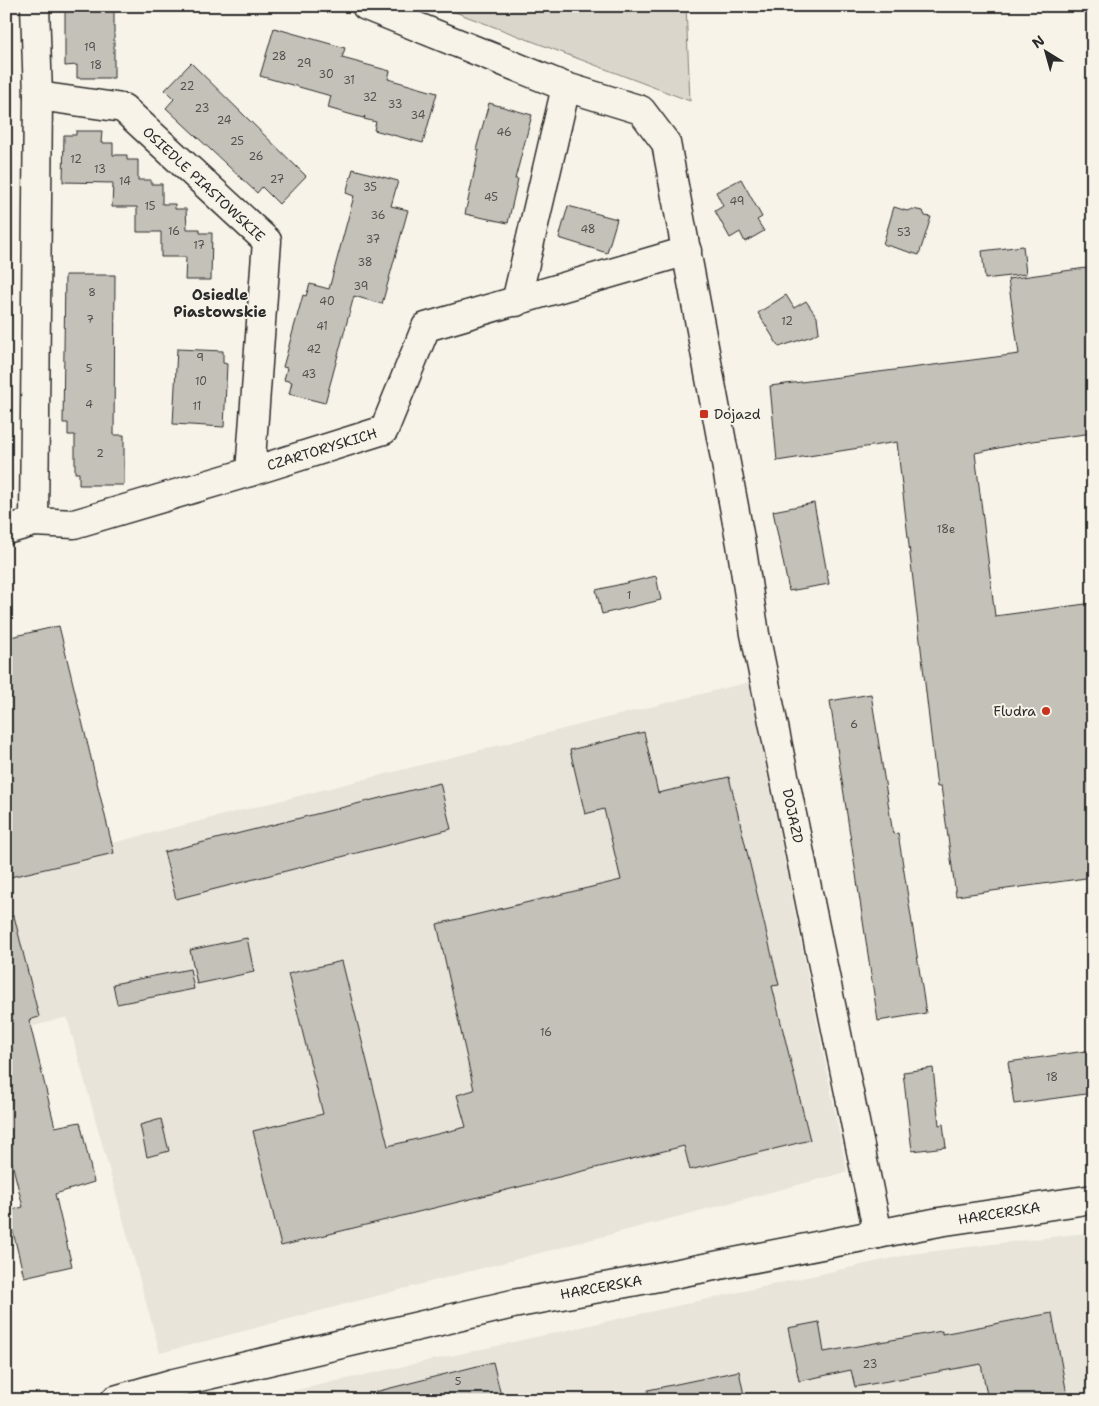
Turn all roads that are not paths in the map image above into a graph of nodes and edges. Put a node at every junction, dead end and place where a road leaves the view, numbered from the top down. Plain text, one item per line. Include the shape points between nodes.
1 (35, 6) edge
2 (366, 6) edge
3 (566, 87) junction
4 (38, 96) junction
5 (687, 252) junction
6 (516, 302) junction
7 (250, 472) junction
8 (34, 522) junction
9 (6, 530) edge
10 (1093, 1199) edge
11 (878, 1234) junction
12 (174, 1391) edge
13 (115, 1400) edge

1 - 4 street
2 - 3 street
3 - 5 street, DOJAZD via 641,110 666,143
3 - 6 street
4 - 7 street, OSIEDLE PIASTOWSKIE via 122,108 268,241
4 - 8 street
5 - 6 street, CZARTORYSKICH
5 - 11 street, DOJAZD via 755,634
6 - 7 street, CZARTORYSKICH via 426,327 384,430
7 - 8 street, CZARTORYSKICH via 74,524
8 - 9 street, CZARTORYSKICH
10 - 11 street, HARCERSKA via 947,1220
11 - 12 street, HARCERSKA via 513,1304
12 - 13 street, HARCERSKA

